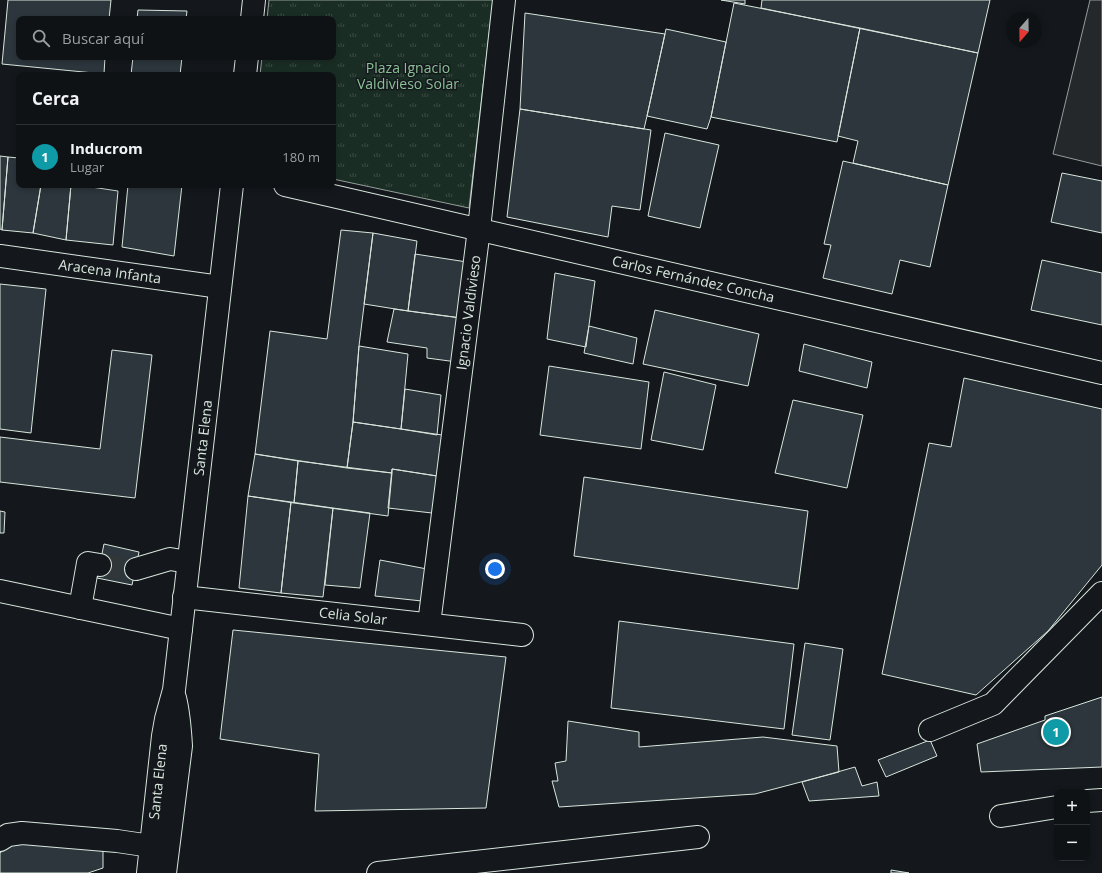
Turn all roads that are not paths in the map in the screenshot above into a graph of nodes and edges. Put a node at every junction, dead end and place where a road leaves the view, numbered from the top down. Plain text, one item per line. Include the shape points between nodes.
1 (254, 0) edge
2 (504, 0) edge
3 (252, 16) edge
4 (247, 60) edge
5 (245, 72) edge
6 (232, 188) edge
7 (298, 188) edge
8 (479, 229) junction
9 (0, 256) edge
10 (220, 287) junction
11 (1102, 373) edge
12 (188, 562) junction
13 (100, 564) tunnel mouth
14 (136, 569) tunnel mouth
15 (0, 592) edge
16 (1102, 593) edge
17 (184, 598) junction
18 (80, 608) junction
19 (429, 624) junction
20 (181, 629) junction
21 (522, 635) dead end
22 (174, 690) junction
23 (930, 730) dead end
24 (1102, 800) edge
25 (1090, 802) edge
26 (1054, 807) edge
27 (1001, 816) dead end
28 (698, 837) dead end
29 (0, 840) edge
30 (151, 846) junction
31 (148, 873) edge
32 (165, 873) edge
33 (378, 873) edge

1 - 3 street
2 - 8 street, Ignacio Valdivieso
4 - 5 street
6 - 10 street, Santa Elena
7 - 8 street, Carlos Fernández Concha
8 - 11 street, Carlos Fernández Concha
8 - 19 street, Ignacio Valdivieso
9 - 10 street, Aracena Infanta
10 - 12 street, Santa Elena
12 - 14 street via 170,559
12 - 17 street, Santa Elena
13 - 18 street via 88,562
15 - 18 street
16 - 23 street via 993,704
17 - 19 street, Celia Solar
17 - 20 street, Santa Elena
18 - 20 street
19 - 21 street, Celia Solar
20 - 22 street, Santa Elena
22 - 30 street, Santa Elena via 163,736
22 - 32 street, Santa Elena via 180,746
24 - 25 street
26 - 27 street
28 - 33 street
29 - 30 street via 8,835 22,833
30 - 31 street, Santa Elena

